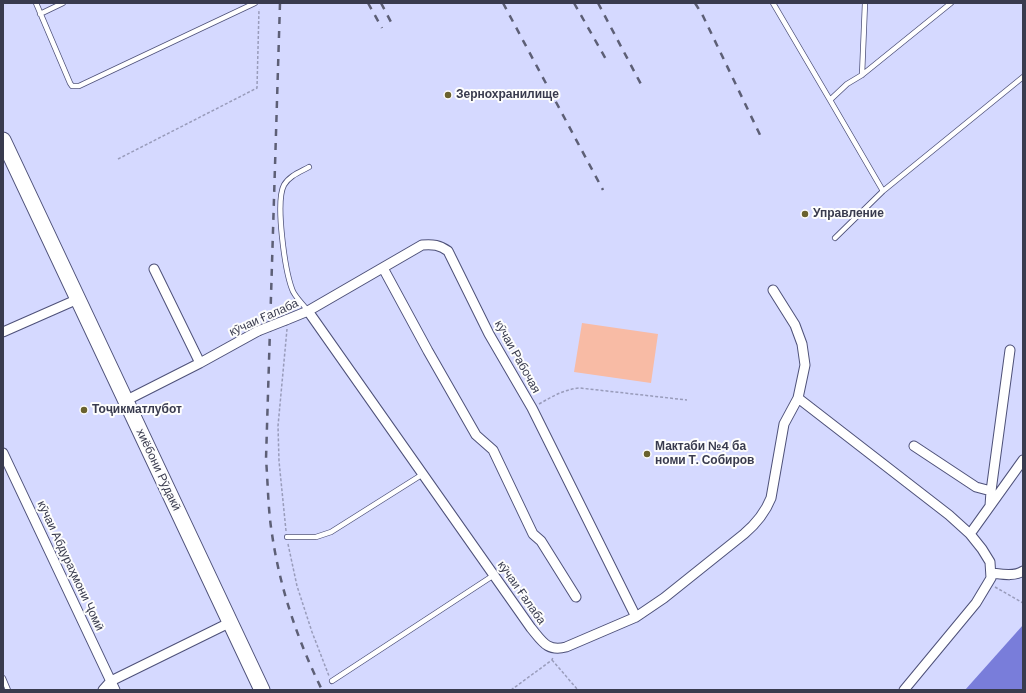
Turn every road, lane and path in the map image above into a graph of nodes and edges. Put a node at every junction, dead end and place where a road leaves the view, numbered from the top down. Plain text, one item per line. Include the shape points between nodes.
1 (36, 3) edge
2 (63, 3) edge
3 (255, 3) edge
4 (260, 3) edge
5 (773, 3) edge
6 (865, 3) edge
7 (951, 3) edge
8 (40, 14) junction
9 (862, 75) junction
10 (1023, 77) edge
11 (830, 100) junction
12 (3, 140) edge
13 (118, 159) dead end
14 (309, 167) dead end
15 (883, 191) junction
16 (835, 238) dead end
17 (383, 268) junction
18 (154, 269) dead end
19 (772, 290) dead end
20 (78, 299) junction
21 (308, 311) junction
22 (287, 319) junction
23 (3, 332) edge
24 (1010, 350) dead end
25 (200, 363) junction
26 (798, 398) junction
27 (687, 400) dead end
28 (125, 401) junction
29 (543, 401) dead end
30 (914, 446) dead end
31 (3, 453) edge
32 (1023, 460) edge
33 (423, 474) junction
34 (991, 491) junction
35 (990, 506) junction
36 (970, 534) junction
37 (287, 537) junction
38 (1023, 571) edge
39 (992, 573) junction
40 (494, 575) junction
41 (997, 588) dead end
42 (576, 597) dead end
43 (1023, 603) edge
44 (636, 617) junction
45 (231, 622) junction
46 (554, 649) junction
47 (552, 660) junction
48 (3, 678) edge
49 (332, 681) joint
50 (113, 686) edge
51 (8, 690) edge
52 (103, 690) edge
53 (262, 690) edge
54 (511, 690) edge
55 (578, 690) edge
56 (904, 690) edge

1 - 8 lane
2 - 8 lane
3 - 8 lane via 80,86 72,86
4 - 13 path via 257,88
5 - 11 lane
6 - 9 lane
7 - 9 lane
9 - 11 lane via 847,84
10 - 15 lane
11 - 15 lane
12 - 20 main road, хиёбони Рӯдакӣ
14 - 21 lane via 287,181 281,194 285,266 292,290
15 - 16 lane
17 - 21 street, кӯчаи Рабочая
17 - 42 street via 476,435 493,450 533,534 541,541
17 - 44 street, кӯчаи Рабочая via 422,245 441,246 448,251 489,334 532,408
18 - 25 street
19 - 26 street via 795,325 802,344 805,365
20 - 23 street
20 - 28 main road, хиёбони Рӯдакӣ
21 - 22 street, кӯчаи Ғалаба
21 - 33 street, кӯчаи Ғалаба
22 - 25 street, кӯчаи Ғалаба, bridge via 258,331
22 - 37 path via 278,426
24 - 34 street
25 - 28 street, кӯчаи Ғалаба
26 - 36 street
26 - 44 street via 784,424 771,498 757,523 664,598
27 - 29 path via 571,388
28 - 45 main road, хиёбони Рӯдакӣ
30 - 34 street via 976,487
31 - 50 street, кӯчаи Абдураҳмони Ҷомӣ
32 - 35 street
33 - 37 lane via 331,532 316,537
33 - 40 street, кӯчаи Ғалаба
34 - 35 street
35 - 36 street
36 - 39 street via 990,562
37 - 49 path via 297,586
38 - 39 street via 1014,574
39 - 56 street via 989,583 976,602
40 - 46 street, кӯчаи Ғалаба via 531,628 543,642
40 - 49 lane
41 - 43 path
44 - 46 street via 566,647
45 - 50 street
45 - 53 main road, хиёбони Рӯдакӣ
46 - 47 path
47 - 54 path
47 - 55 path
48 - 51 lane
50 - 52 street

